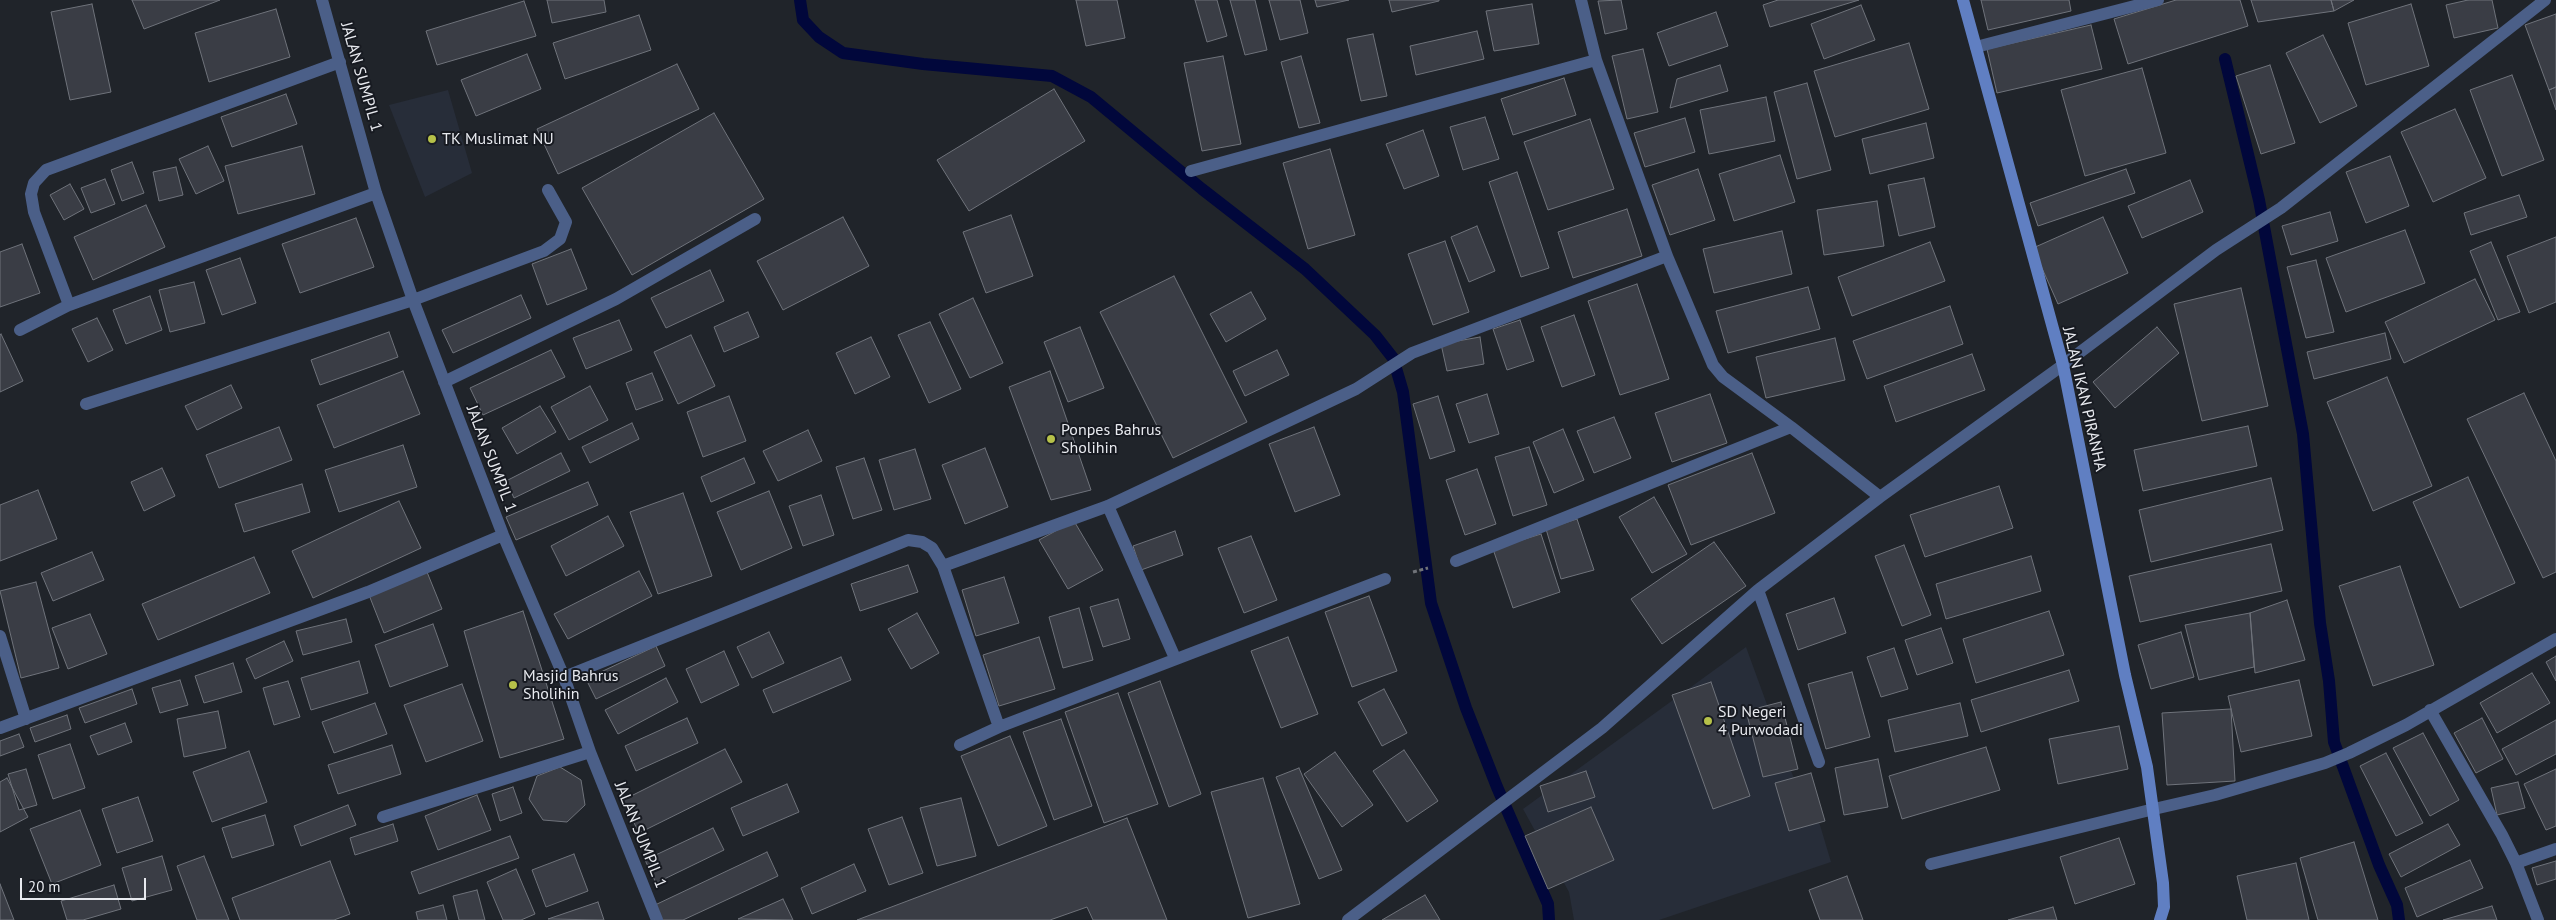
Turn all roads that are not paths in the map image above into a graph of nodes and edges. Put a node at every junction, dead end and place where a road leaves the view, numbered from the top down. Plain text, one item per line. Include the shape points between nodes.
1 (322, 0) edge
2 (1582, 0) edge
3 (1964, 0) edge
4 (2158, 0) edge
5 (2545, 0) edge
6 (1976, 47) junction
7 (1596, 60) junction
8 (340, 62) junction
9 (1191, 171) dead end
10 (548, 190) dead end
11 (376, 193) junction
12 (755, 219) dead end
13 (1667, 256) junction
14 (414, 300) junction
15 (69, 305) junction
16 (20, 330) dead end
17 (2063, 365) junction
18 (444, 382) junction
19 (86, 404) dead end
20 (1791, 426) junction
21 (1880, 497) junction
22 (1108, 506) junction
23 (503, 535) junction
24 (1456, 561) road end
25 (943, 566) junction
26 (1385, 579) road end
27 (1758, 590) junction
28 (0, 636) edge
29 (2556, 639) edge
30 (1175, 658) junction
31 (564, 678) junction
32 (2430, 710) junction
33 (26, 719) junction
34 (999, 727) junction
35 (0, 728) edge
36 (960, 745) dead end
37 (590, 752) junction
38 (1819, 762) dead end
39 (2154, 810) junction
40 (383, 817) dead end
41 (2556, 849) edge
42 (2516, 863) junction
43 (1931, 864) dead end
44 (657, 920) edge
45 (1348, 920) edge
46 (2160, 920) edge
47 (2538, 920) edge

1 - 8 street, JALAN SUMPIL 1
2 - 7 street
3 - 6 street, JALAN IKAN PIRANHA
4 - 6 street
5 - 17 street via 2280,208 2216,250
6 - 17 street, JALAN IKAN PIRANHA
7 - 9 street
7 - 13 street
8 - 11 street, JALAN SUMPIL 1
8 - 15 street via 46,170 34,183 31,194 34,212
10 - 14 street via 566,222 560,239 544,251
11 - 14 street, JALAN SUMPIL 1
11 - 15 street
12 - 18 street via 616,299
13 - 20 street via 1713,365 1724,377
13 - 22 street via 1412,353 1356,389
14 - 18 street, JALAN SUMPIL 1
14 - 19 street
15 - 16 street
17 - 21 street
17 - 39 street, JALAN IKAN PIRANHA
18 - 23 street, JALAN SUMPIL 1
20 - 21 street
20 - 24 street
21 - 27 street
22 - 25 street
22 - 30 street
23 - 31 street, JALAN SUMPIL 1
23 - 33 street via 368,592
25 - 31 street via 932,548 922,542 908,540
25 - 34 street
26 - 30 street
27 - 38 street
27 - 45 street via 1642,694 1520,792
28 - 33 street
29 - 32 street
30 - 34 street
31 - 37 street, JALAN SUMPIL 1
32 - 39 street via 2326,763
32 - 42 street
33 - 35 street
34 - 36 street
37 - 40 street
37 - 44 street, JALAN SUMPIL 1
39 - 43 street
39 - 46 street, JALAN IKAN PIRANHA via 2163,883 2164,907
41 - 42 street
42 - 47 street

